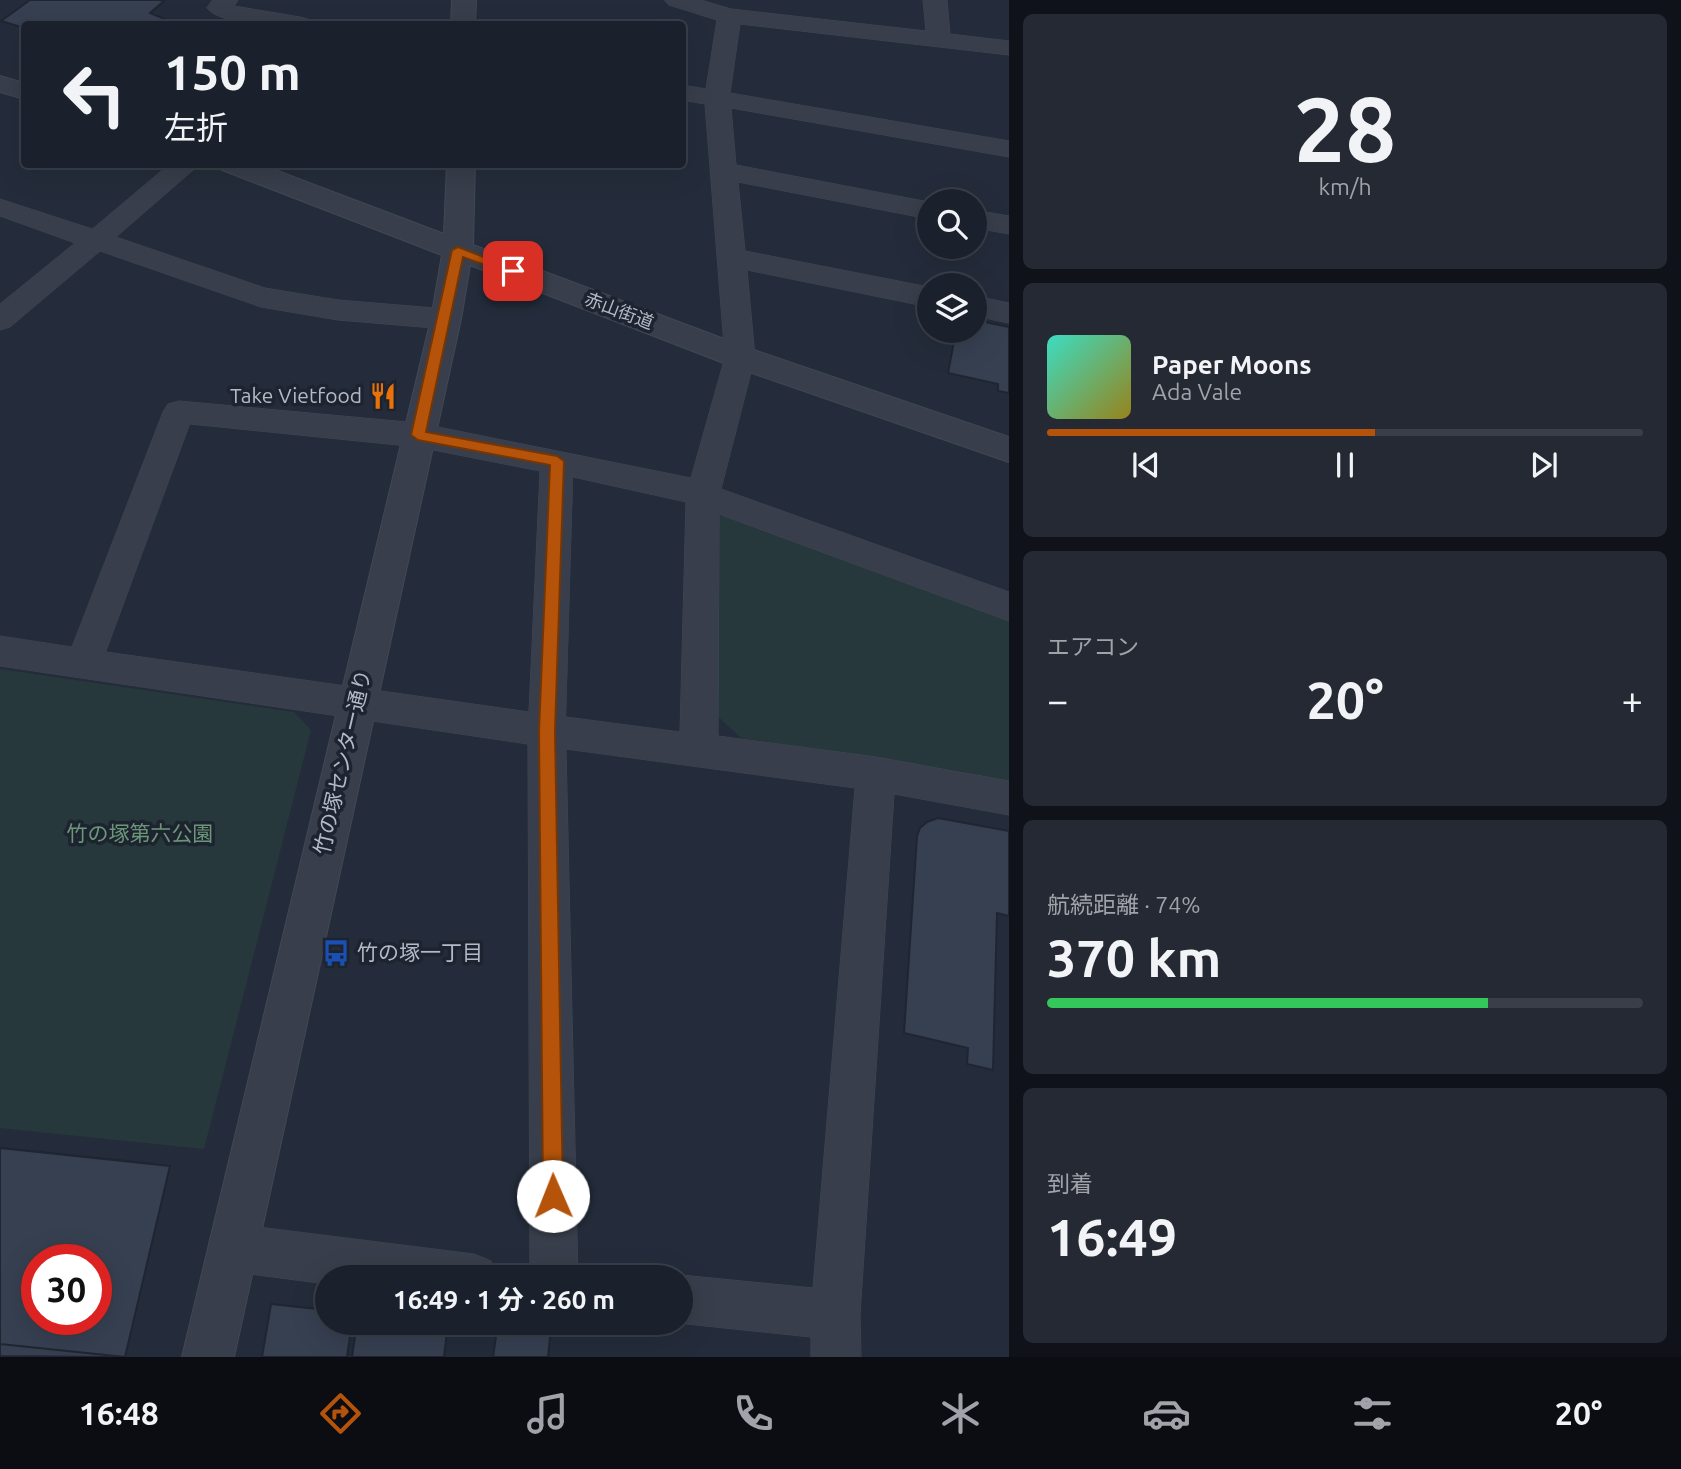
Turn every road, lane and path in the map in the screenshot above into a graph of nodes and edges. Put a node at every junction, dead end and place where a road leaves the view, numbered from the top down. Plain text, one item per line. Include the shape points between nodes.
1 (226, 0) edge
2 (464, 0) edge
3 (677, 0) edge
4 (935, 0) edge
5 (729, 16) junction
6 (282, 21) edge
7 (463, 21) edge
8 (939, 40) junction
9 (1009, 48) edge
10 (0, 84) edge
11 (21, 90) edge
12 (686, 93) edge
13 (717, 98) junction
14 (1009, 149) edge
15 (182, 168) edge
16 (243, 168) edge
17 (461, 168) edge
18 (725, 171) junction
19 (0, 207) edge
20 (917, 208) edge
21 (987, 221) edge
22 (1009, 225) edge
23 (97, 241) junction
24 (458, 250) junction
25 (732, 258) junction
26 (917, 295) edge
27 (987, 308) edge
28 (1009, 313) edge
29 (446, 318) junction
30 (0, 320) edge
31 (740, 357) junction
32 (418, 435) junction
33 (1009, 450) edge
34 (557, 461) junction
35 (703, 495) junction
36 (1009, 607) edge
37 (0, 651) edge
38 (84, 662) junction
39 (355, 705) junction
40 (547, 731) junction
41 (699, 751) junction
42 (876, 774) junction
43 (1009, 798) edge
44 (234, 1248) junction
45 (370, 1265) edge
46 (554, 1265) edge
47 (693, 1303) edge
48 (836, 1336) edge
49 (208, 1357) edge

1 - 6 street via 219,8 224,11
2 - 7 street
3 - 5 street
4 - 8 street
5 - 8 street
5 - 13 street
8 - 9 street
10 - 11 street
12 - 13 street
13 - 14 street
13 - 18 street
15 - 23 street
16 - 24 street, 赤山街道
17 - 24 street, 竹の塚センター通り
18 - 20 street
18 - 25 street
19 - 23 street
21 - 22 street
23 - 29 street via 261,297 338,310
23 - 30 street
24 - 29 street, 竹の塚センター通り
24 - 31 street, 赤山街道
25 - 26 street
25 - 31 street
27 - 28 street
29 - 32 street, 竹の塚センター通り
31 - 33 street, 赤山街道
31 - 35 street
32 - 34 street
32 - 38 street via 179,412
32 - 39 street, 竹の塚センター通り
34 - 35 street
34 - 40 street
35 - 36 street
35 - 41 street
37 - 38 street
38 - 39 street
39 - 40 street
39 - 44 street, 竹の塚センター通り
40 - 41 street
40 - 46 street
41 - 42 street
42 - 43 street
42 - 48 street
44 - 45 street
44 - 49 street, 竹の塚センター通り
47 - 48 street

